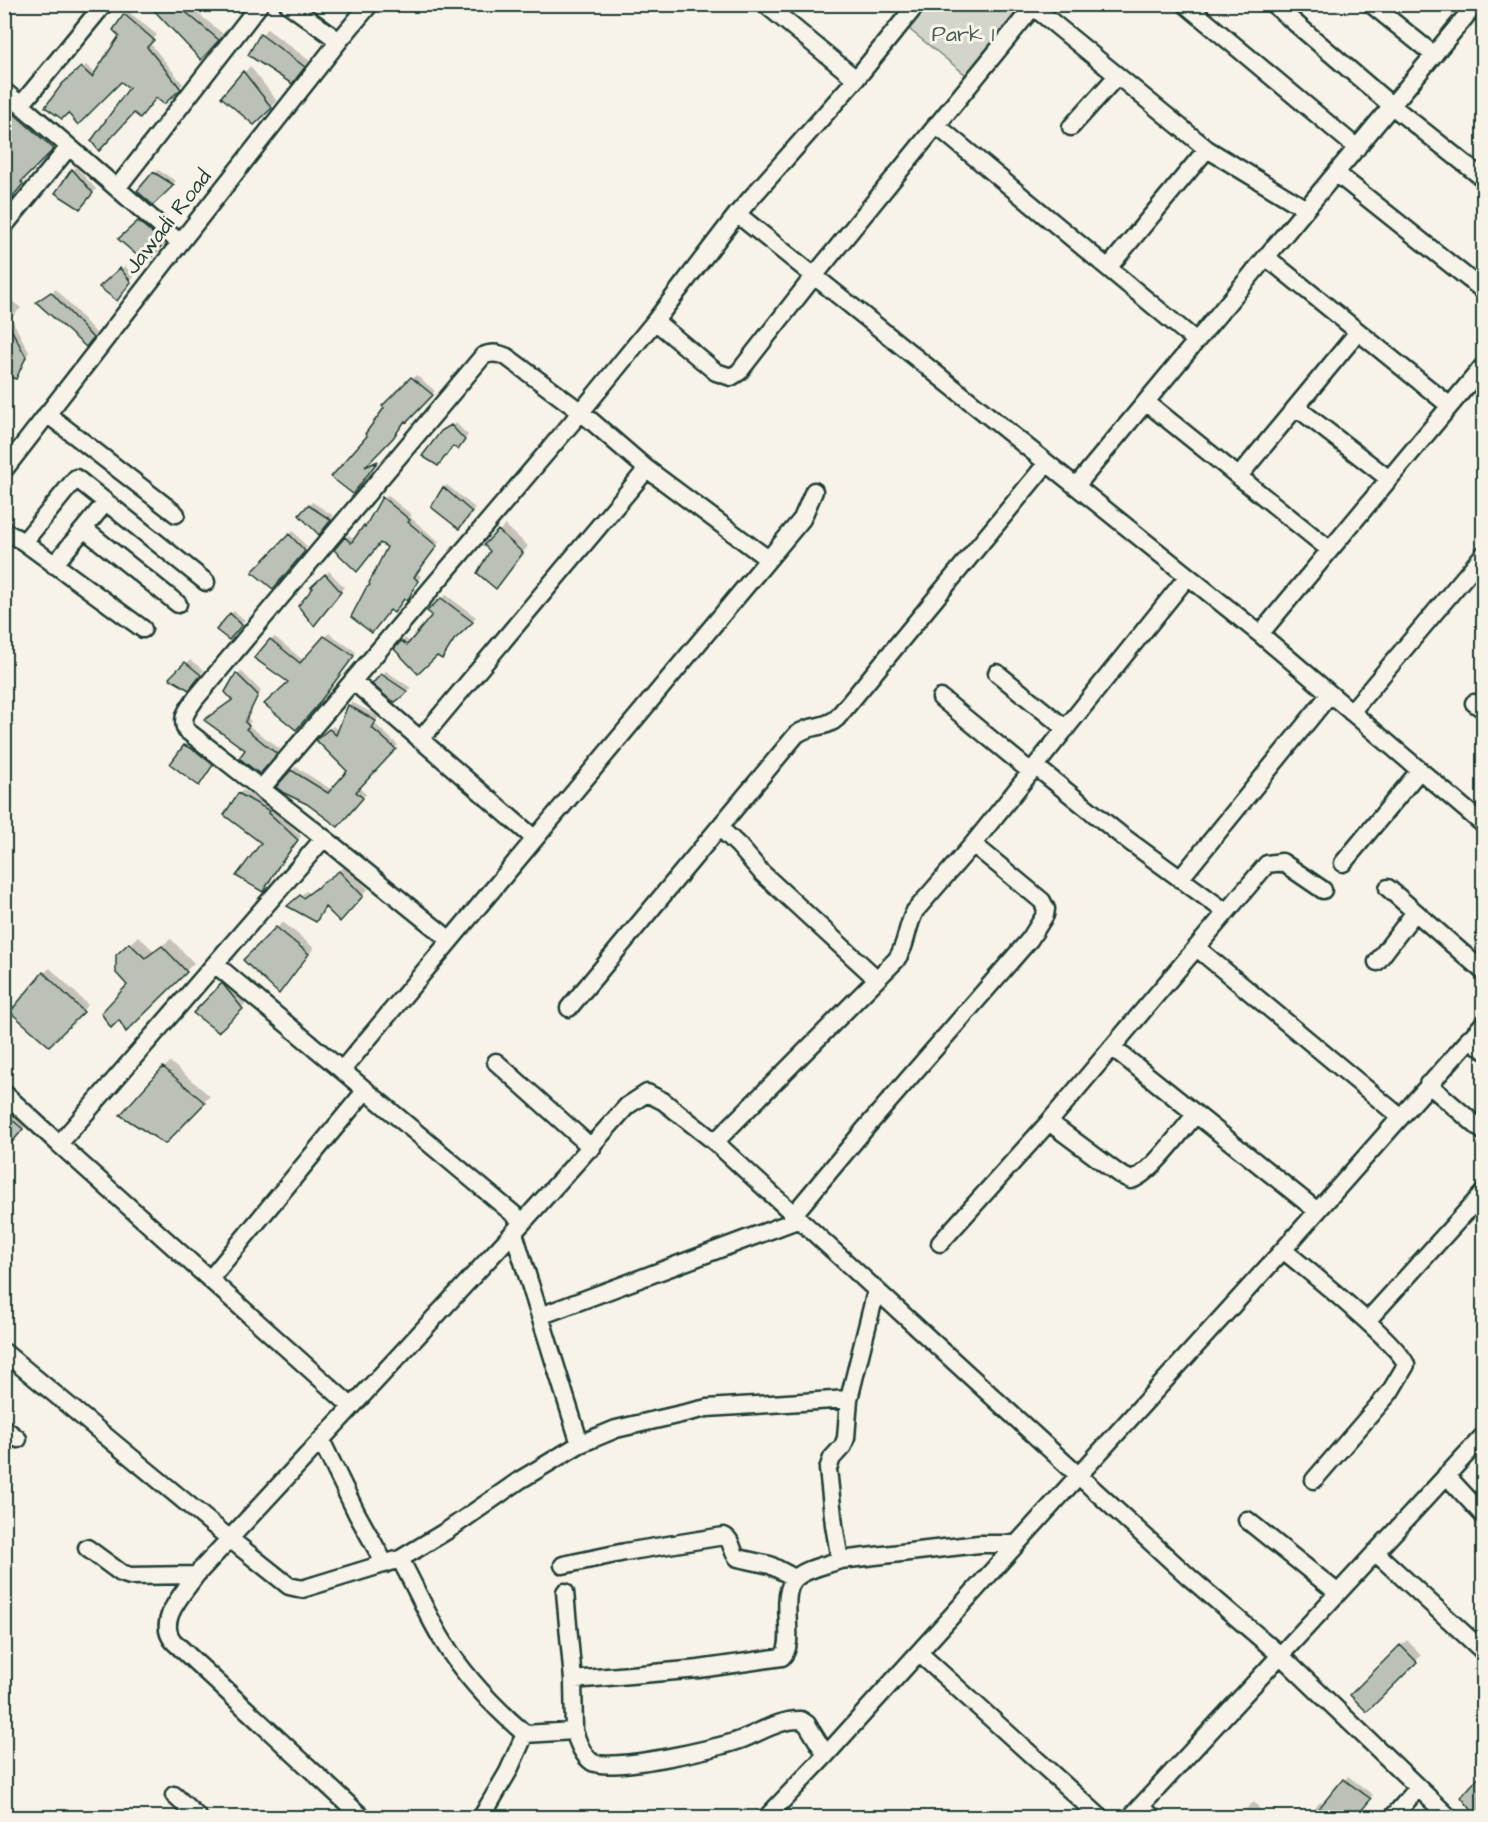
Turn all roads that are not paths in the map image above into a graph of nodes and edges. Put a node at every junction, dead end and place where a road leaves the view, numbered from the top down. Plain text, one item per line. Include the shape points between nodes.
1 (260, 4) edge
2 (288, 4) edge
3 (370, 4) edge
4 (765, 4) edge
5 (917, 4) edge
6 (1185, 4) edge
7 (1274, 4) edge
8 (1371, 4) edge
9 (1476, 4) edge
10 (1031, 6) edge
11 (98, 7) edge
12 (339, 42) junction
13 (1434, 55) junction
14 (1117, 76) junction
15 (856, 79) junction
16 (4, 91) edge
17 (21, 105) junction
18 (1392, 106) junction
19 (936, 125) junction
20 (1071, 127) dead end
21 (69, 147) junction
22 (1357, 148) junction
23 (1207, 149) junction
24 (1336, 173) junction
25 (1484, 179) edge
26 (117, 188) junction
27 (1306, 209) junction
28 (737, 214) junction
29 (4, 226) edge
30 (180, 243) junction
31 (1266, 257) junction
32 (1108, 268) junction
33 (814, 276) junction
34 (1484, 291) edge
35 (655, 321) junction
36 (1358, 332) junction
37 (1196, 341) junction
38 (1484, 365) edge
39 (1146, 402) junction
40 (1449, 406) junction
41 (1296, 407) junction
42 (580, 412) junction
43 (47, 414) junction
44 (1047, 463) junction
45 (647, 469) junction
46 (4, 470) edge
47 (1239, 476) junction
48 (1389, 479) junction
49 (1076, 486) junction
50 (814, 491) dead end
51 (106, 502) junction
52 (176, 514) dead end
53 (84, 529) junction
54 (4, 531) edge
55 (24, 542) junction
56 (1330, 550) junction
57 (1484, 554) edge
58 (768, 559) junction
59 (54, 565) junction
60 (1188, 576) junction
61 (206, 582) dead end
62 (178, 604) dead end
63 (143, 629) dead end
64 (1260, 634) junction
65 (997, 673) dead end
66 (353, 681) junction
67 (1330, 694) junction
68 (941, 698) dead end
69 (1352, 712) junction
70 (1066, 729) junction
71 (420, 740) junction
72 (1033, 769) junction
73 (1420, 770) junction
74 (261, 789) junction
75 (1484, 825) edge
76 (720, 828) junction
77 (324, 838) junction
78 (535, 838) junction
79 (973, 844) junction
80 (1343, 863) dead end
81 (1180, 879) junction
82 (1388, 888) dead end
83 (1323, 890) dead end
84 (1226, 912) junction
85 (1414, 912) junction
86 (450, 940) junction
87 (1197, 948) junction
88 (1377, 962) dead end
89 (215, 964) junction
90 (1484, 972) edge
91 (877, 979) junction
92 (569, 1008) dead end
93 (1484, 1023) edge
94 (1469, 1038) junction
95 (1112, 1047) junction
96 (1484, 1050) edge
97 (496, 1062) dead end
98 (342, 1070) junction
99 (1428, 1084) junction
100 (366, 1090) junction
101 (4, 1093) edge
102 (1196, 1114) junction
103 (1400, 1116) junction
104 (1049, 1122) junction
105 (1484, 1132) edge
106 (715, 1142) junction
107 (59, 1144) junction
108 (591, 1148) junction
109 (1484, 1192) edge
110 (1316, 1210) junction
111 (797, 1217) junction
112 (518, 1227) junction
113 (940, 1244) dead end
114 (1283, 1250) junction
115 (210, 1279) junction
116 (876, 1291) junction
117 (540, 1316) junction
118 (1367, 1322) junction
119 (4, 1352) edge
120 (849, 1399) junction
121 (352, 1407) junction
122 (4, 1428) edge
123 (1484, 1435) edge
124 (18, 1439) dead end
125 (321, 1440) junction
126 (580, 1444) junction
127 (1079, 1475) junction
128 (1446, 1475) junction
129 (1314, 1480) dead end
130 (1484, 1516) edge
131 (1247, 1520) dead end
132 (230, 1539) junction
133 (1017, 1544) junction
134 (87, 1548) dead end
135 (1375, 1552) junction
136 (840, 1560) junction
137 (392, 1562) junction
138 (563, 1565) dead end
139 (196, 1575) junction
140 (795, 1578) junction
141 (566, 1592) dead end
142 (1338, 1593) junction
143 (1484, 1652) edge
144 (919, 1653) junction
145 (1280, 1656) junction
146 (573, 1680) junction
147 (574, 1731) junction
148 (525, 1734) junction
149 (826, 1755) junction
150 (1418, 1788) junction
151 (174, 1796) dead end
152 (1136, 1812) edge
153 (200, 1818) edge
154 (363, 1818) edge
155 (481, 1818) edge
156 (766, 1818) edge
157 (1101, 1818) edge
158 (1153, 1818) edge
159 (1392, 1818) edge
160 (1450, 1818) edge

1 - 26 street
2 - 12 street
3 - 12 street, Jawadi Road
4 - 15 street
5 - 15 street
6 - 22 street
7 - 18 street
8 - 13 street
9 - 13 street
10 - 14 street
10 - 19 street
11 - 17 street
12 - 30 street, Jawadi Road
13 - 18 street
14 - 20 street
14 - 23 street
15 - 28 street
16 - 17 street
17 - 21 street
18 - 22 street
18 - 25 street
19 - 32 street
19 - 33 street
21 - 26 street
21 - 29 street
22 - 24 street
23 - 27 street
23 - 32 street
24 - 27 street
24 - 34 street
26 - 30 street
27 - 31 street
28 - 33 street
28 - 35 street
30 - 43 street, Jawadi Road
31 - 36 street
31 - 37 street
32 - 37 street
33 - 35 street via 732,377 716,372
33 - 44 street
35 - 42 street
36 - 40 street
36 - 41 street
37 - 39 street
38 - 40 street
39 - 47 street
39 - 49 street
40 - 48 street
41 - 47 street
41 - 48 street
42 - 45 street
42 - 66 street
42 - 74 street via 501,354 483,356 468,372 187,710 183,723 186,730
43 - 46 street, Jawadi Road
43 - 52 street
44 - 49 street
44 - 76 street via 837,718 796,735
45 - 58 street
45 - 71 street
47 - 56 street
48 - 56 street
49 - 60 street
50 - 58 street via 802,519
51 - 53 street
51 - 55 street via 76,478
51 - 61 street
53 - 59 street
53 - 62 street
54 - 55 street
55 - 59 street
56 - 64 street
57 - 69 street
58 - 78 street
59 - 63 street
60 - 64 street
60 - 70 street
64 - 67 street
65 - 70 street
66 - 71 street
66 - 74 street
67 - 69 street
67 - 81 street
68 - 72 street
69 - 73 street
70 - 72 street
71 - 78 street
72 - 79 street
72 - 81 street
73 - 75 street
73 - 80 street
74 - 77 street
76 - 91 street via 762,873
76 - 92 street
77 - 86 street
77 - 89 street
78 - 86 street
79 - 91 street via 915,911 899,956
79 - 111 street via 1042,901 1045,915 1030,939 864,1130
81 - 84 street
82 - 85 street
83 - 84 street via 1293,868 1275,862 1267,864
84 - 87 street
85 - 88 street
85 - 90 street
86 - 98 street
87 - 95 street
87 - 103 street
89 - 98 street
89 - 107 street
91 - 106 street
93 - 94 street
94 - 96 street
94 - 99 street
95 - 102 street
95 - 104 street
97 - 108 street
98 - 100 street
99 - 103 street
99 - 105 street
100 - 112 street
100 - 115 street
101 - 107 street
102 - 104 street via 1148,1169 1131,1180
102 - 110 street
103 - 110 street
104 - 113 street
106 - 108 street via 647,1093 627,1106
106 - 111 street
107 - 115 street
108 - 112 street
109 - 118 street
110 - 114 street
111 - 116 street
111 - 117 street
112 - 117 street via 525,1274
112 - 121 street
114 - 118 street
114 - 127 street
115 - 121 street
116 - 120 street
116 - 127 street
117 - 126 street
118 - 129 street via 1402,1356 1404,1372
119 - 132 street
120 - 126 street via 707,1408 616,1429
120 - 136 street via 846,1438 827,1473
121 - 125 street
122 - 124 street
123 - 128 street
125 - 132 street
125 - 137 street via 357,1514
126 - 137 street
127 - 133 street
127 - 145 street
128 - 130 street
128 - 135 street
131 - 142 street
132 - 137 street via 296,1588
132 - 139 street
133 - 136 street via 979,1544
133 - 144 street
134 - 139 street via 121,1574
135 - 142 street
135 - 143 street
136 - 140 street
137 - 148 street via 465,1672
138 - 140 street via 724,1536 738,1558 770,1565
139 - 154 street via 172,1610 167,1625 169,1637
140 - 146 street via 788,1594 787,1650 782,1657
141 - 146 street
142 - 145 street
144 - 149 street
144 - 157 street
145 - 150 street
145 - 152 street
146 - 147 street
147 - 148 street
147 - 149 street via 581,1750 599,1766 696,1752 794,1720 807,1724
148 - 155 street
149 - 156 street
150 - 159 street
150 - 160 street
151 - 153 street
152 - 158 street

